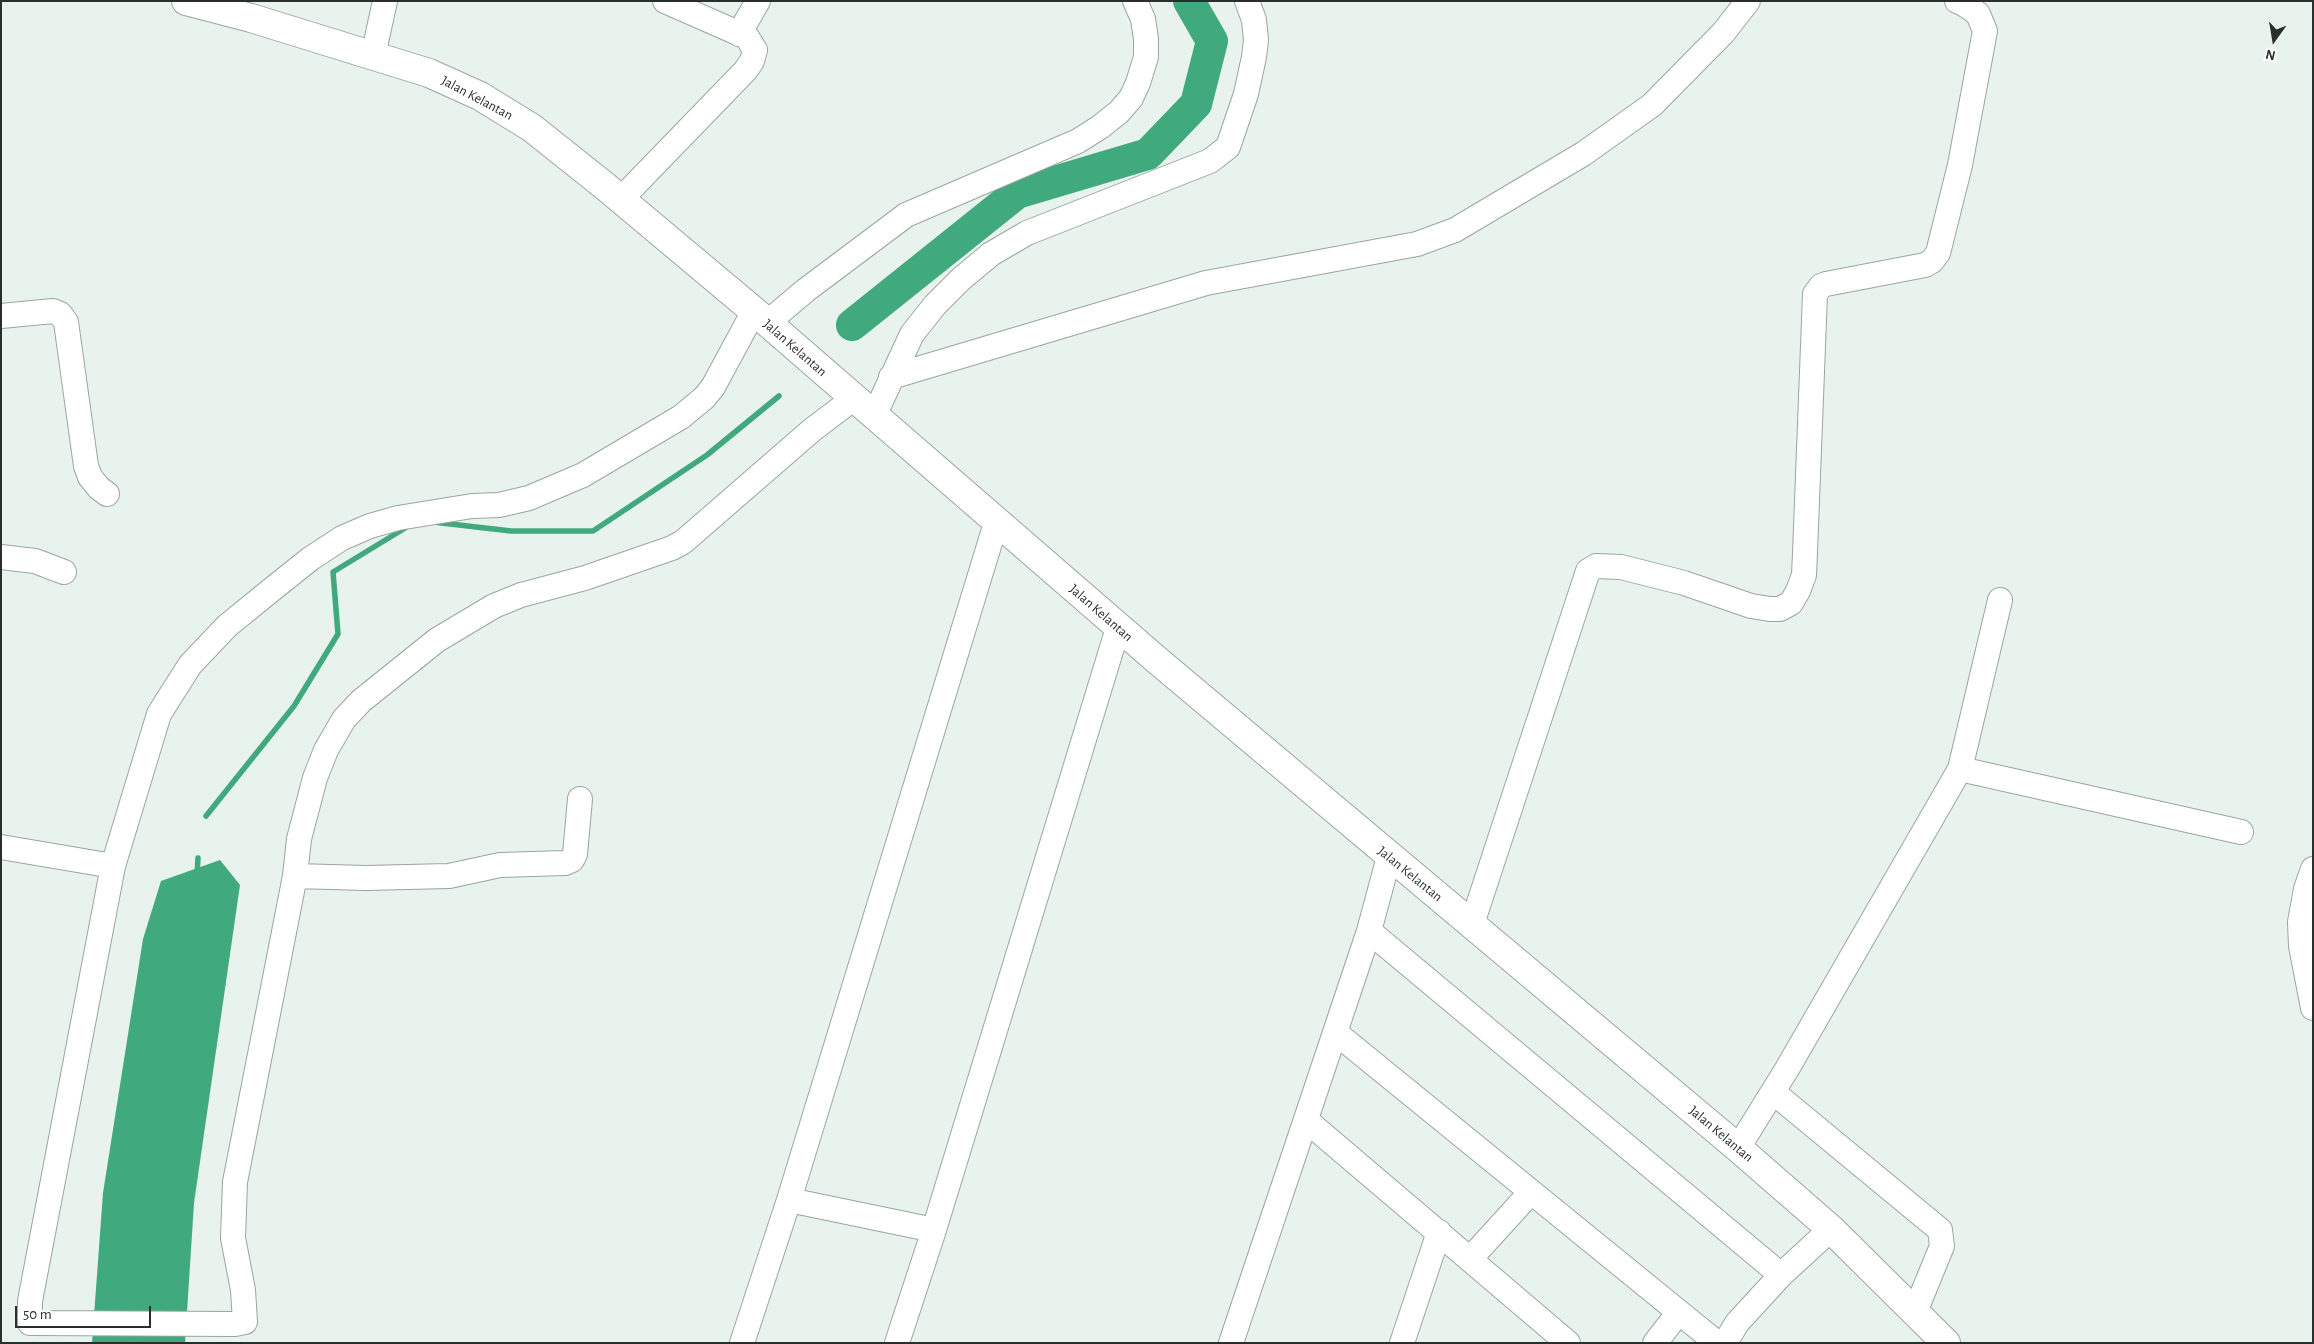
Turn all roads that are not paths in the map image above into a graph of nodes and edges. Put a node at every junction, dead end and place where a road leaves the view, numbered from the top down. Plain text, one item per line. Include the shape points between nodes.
1 (186, 1) edge
2 (385, 1) edge
3 (665, 1) edge
4 (758, 1) edge
5 (1135, 1) edge
6 (1247, 1) edge
7 (1748, 1) edge
8 (1957, 1) edge
9 (252, 10) edge
10 (739, 34) junction
11 (373, 56) junction
12 (621, 199) junction
13 (1, 316) edge
14 (764, 321) junction
15 (891, 378) junction
16 (850, 396) junction
17 (874, 416) junction
18 (107, 494) dead end
19 (996, 523) junction
20 (1, 557) edge
21 (64, 572) dead end
22 (2000, 600) dead end
23 (1118, 628) junction
24 (1960, 770) junction
25 (580, 799) dead end
26 (2241, 832) dead end
27 (1, 847) edge
28 (1389, 857) junction
29 (113, 866) junction
30 (2313, 870) edge
31 (295, 876) junction
32 (1472, 924) junction
33 (1369, 931) junction
34 (2313, 1008) edge
35 (1336, 1033) junction
36 (1773, 1092) junction
37 (1307, 1121) junction
38 (1738, 1148) junction
39 (1532, 1192) junction
40 (789, 1200) junction
41 (1831, 1229) junction
42 (934, 1230) junction
43 (1439, 1232) junction
44 (1470, 1259) junction
45 (1780, 1275) junction
46 (1679, 1312) junction
47 (1916, 1312) junction
48 (742, 1343) edge
49 (897, 1343) edge
50 (1231, 1343) edge
51 (1402, 1343) edge
52 (1568, 1343) edge
53 (1654, 1343) edge
54 (1717, 1343) edge
55 (1725, 1343) edge
56 (1946, 1343) edge

1 - 9 highway, Jalan Kelantan
2 - 11 street
3 - 10 street
4 - 10 street
5 - 14 street via 1143,19 1146,57 1131,98 1119,112 1078,141 906,215
6 - 15 street via 1254,20 1256,40 1251,76 1233,138 1222,153 1210,161 1027,234 991,254 935,305 912,334
7 - 15 street via 1723,33 1652,105 1583,154 1455,230 1417,244 1206,283
8 - 32 street via 1978,14 1986,31 1960,165 1938,253 1925,265 1826,284 1816,294 1804,575 1798,591 1791,604 1770,609 1621,567 1596,566 1588,571
9 - 11 highway, Jalan Kelantan
10 - 12 street via 753,45 752,61
11 - 12 highway, Jalan Kelantan via 430,73 480,96 532,128
12 - 14 highway, Jalan Kelantan
13 - 18 street via 53,311 66,322 86,466 99,488
14 - 16 highway, Jalan Kelantan
14 - 29 street via 704,398 681,417 583,475 529,498 500,505 472,506 370,526 342,538 310,558 227,626 190,665 159,714
15 - 17 street
16 - 17 highway, Jalan Kelantan
16 - 31 street via 678,545 494,606 437,640 378,686 344,720 326,750 299,839
17 - 19 highway, Jalan Kelantan
19 - 23 highway, Jalan Kelantan
19 - 40 street
20 - 21 street via 35,561
22 - 24 street
23 - 28 highway, Jalan Kelantan
23 - 42 street
24 - 26 street
24 - 36 street
25 - 31 street via 575,854 572,860 564,863 500,865 449,876
27 - 29 street
28 - 32 highway, Jalan Kelantan
28 - 33 street
29 - 31 street via 30,1301 30,1323 245,1322 233,1238 235,1182
30 - 34 street via 2300,922 2300,946
32 - 38 highway, Jalan Kelantan
33 - 35 street
33 - 45 street
35 - 37 street
35 - 39 street
36 - 38 street
36 - 47 street via 1940,1230 1942,1246
37 - 43 street
37 - 50 street
38 - 41 highway, Jalan Kelantan
39 - 44 street
39 - 46 street
40 - 42 street
40 - 48 street
41 - 45 street
41 - 47 highway, Jalan Kelantan
42 - 49 street
43 - 44 street
43 - 51 street
44 - 52 street
45 - 55 street
46 - 53 street
46 - 54 street
47 - 56 highway, Jalan Kelantan

